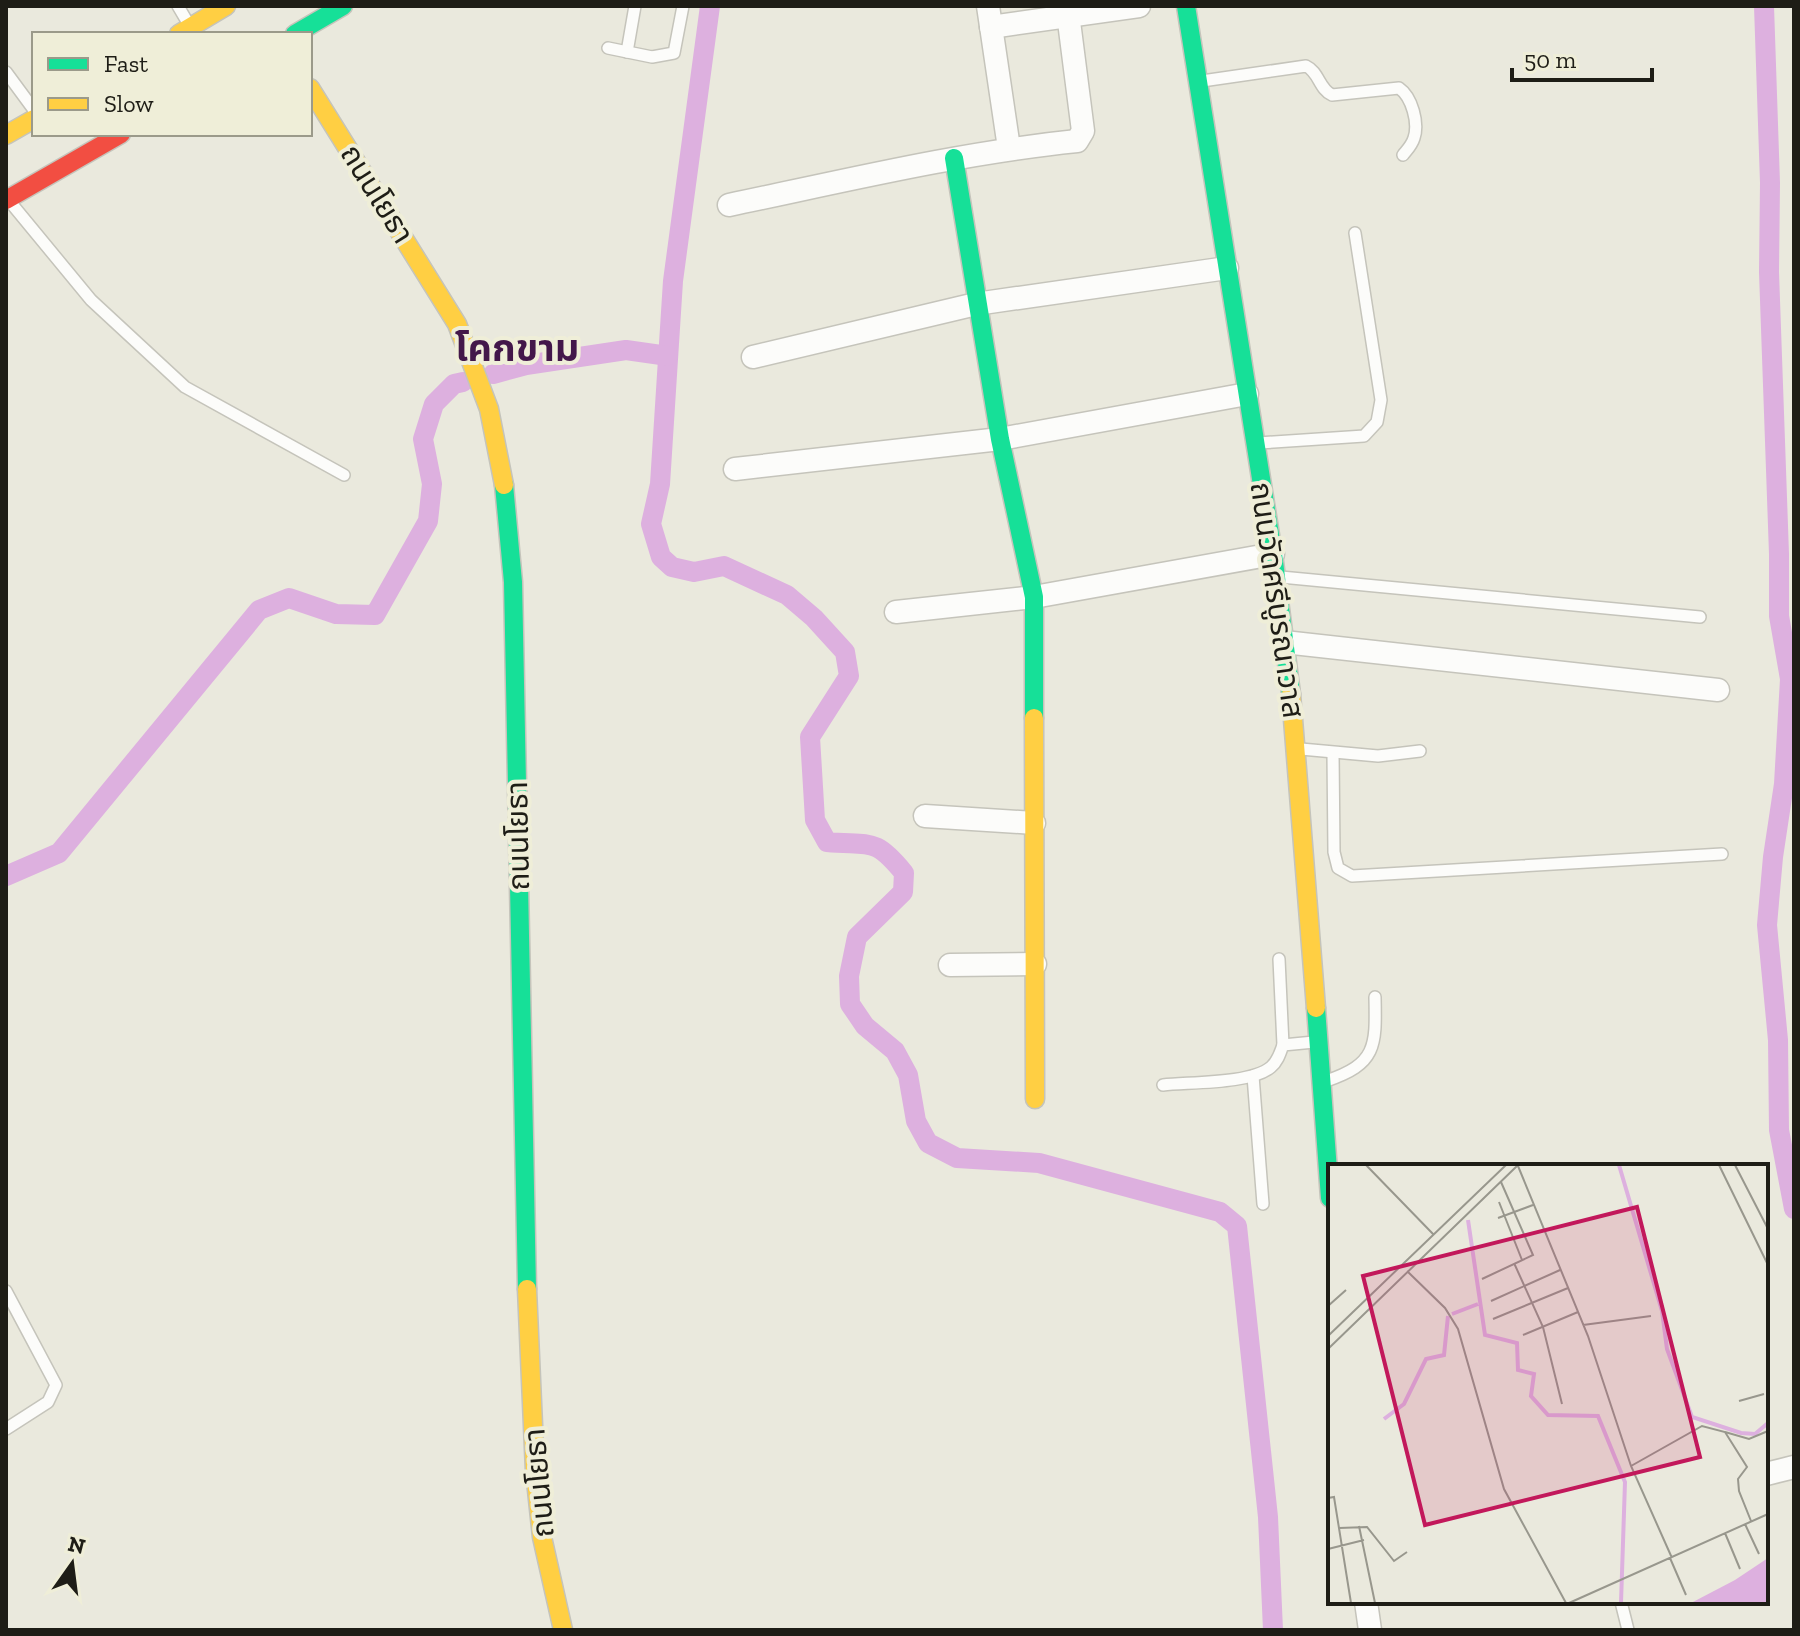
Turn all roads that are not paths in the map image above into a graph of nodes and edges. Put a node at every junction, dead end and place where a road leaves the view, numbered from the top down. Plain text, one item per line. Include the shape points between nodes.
1 (178, 6) edge
2 (226, 6) edge
3 (343, 6) edge
4 (635, 6) edge
5 (683, 6) edge
6 (1139, 6) edge
7 (1186, 6) edge
8 (1067, 11) edge
9 (990, 16) edge
10 (184, 31) edge
11 (298, 32) edge
12 (608, 48) dead end
13 (627, 52) junction
14 (6, 72) edge
15 (1198, 82) junction
16 (312, 91) edge
17 (32, 107) edge
18 (32, 120) edge
19 (6, 135) edge
20 (118, 136) edge
21 (1009, 148) junction
22 (1403, 155) dead end
23 (954, 158) junction
24 (7, 200) edge
25 (729, 205) dead end
26 (1355, 233) dead end
27 (1227, 268) junction
28 (976, 304) junction
29 (753, 357) dead end
30 (1247, 394) junction
31 (1000, 439) junction
32 (1254, 443) junction
33 (735, 469) dead end
34 (344, 475) dead end
35 (1275, 565) junction
36 (1034, 597) junction
37 (896, 612) dead end
38 (1700, 617) dead end
39 (1284, 642) junction
40 (1718, 690) dead end
41 (1297, 749) junction
42 (1420, 751) dead end
43 (1333, 753) junction
44 (925, 816) dead end
45 (1034, 823) junction
46 (1722, 854) dead end
47 (1279, 959) dead end
48 (1035, 964) junction
49 (950, 965) dead end
50 (1375, 997) dead end
51 (1319, 1042) junction
52 (1283, 1045) junction
53 (1253, 1076) junction
54 (1321, 1083) junction
55 (1163, 1085) dead end
56 (1035, 1099) dead end
57 (1328, 1172) edge
58 (1263, 1204) dead end
59 (6, 1291) edge
60 (6, 1429) edge
61 (1794, 1467) edge
62 (1768, 1474) edge
63 (1366, 1604) edge
64 (1622, 1604) edge
65 (563, 1630) edge
66 (1370, 1630) edge
67 (1628, 1630) edge

1 - 10 lane
2 - 10 street
3 - 11 street
4 - 13 lane
5 - 13 lane via 674,53 652,57
6 - 8 street
7 - 15 street, ถนนวัดศรีบูรณาวาส
8 - 9 street
8 - 21 street via 1081,137
9 - 21 street
12 - 13 lane
14 - 17 lane
15 - 22 lane via 1306,66 1332,95 1399,88 1409,99 1416,128 1414,142
15 - 27 street, ถนนวัดศรีบูรณาวาส
16 - 65 street, ถนนโยธา via 457,324 489,409 503,473 513,582 535,1471 542,1537
18 - 19 street
20 - 24 street
21 - 23 street
23 - 25 street
23 - 28 street
24 - 34 lane via 91,300 185,387
26 - 32 lane via 1381,400 1377,422 1364,436
27 - 28 street
27 - 30 street, ถนนวัดศรีบูรณาวาส
28 - 29 street
28 - 31 street
30 - 31 street
30 - 32 street, ถนนวัดศรีบูรณาวาส
31 - 33 street
31 - 36 street
32 - 35 street, ถนนวัดศรีบูรณาวาส
35 - 36 street
35 - 38 lane
35 - 39 street, ถนนวัดศรีบูรณาวาส
36 - 37 street
36 - 45 street
39 - 40 street
39 - 41 street, ถนนวัดศรีบูรณาวาส
41 - 43 lane
41 - 51 street, ถนนวัดศรีบูรณาวาส
42 - 43 lane via 1378,756
43 - 46 lane via 1334,852 1338,868 1352,876
44 - 45 street
45 - 48 street
47 - 52 lane
48 - 49 street
48 - 56 street
50 - 54 lane via 1372,1049 1342,1076
51 - 52 lane
51 - 54 street, ถนนวัดศรีบูรณาวาส
52 - 53 lane via 1269,1069
53 - 55 lane
53 - 58 lane
54 - 57 street, ถนนวัดศรีบูรณาวาส
59 - 60 lane via 56,1385 48,1402
61 - 62 street
63 - 66 street
64 - 67 lane

